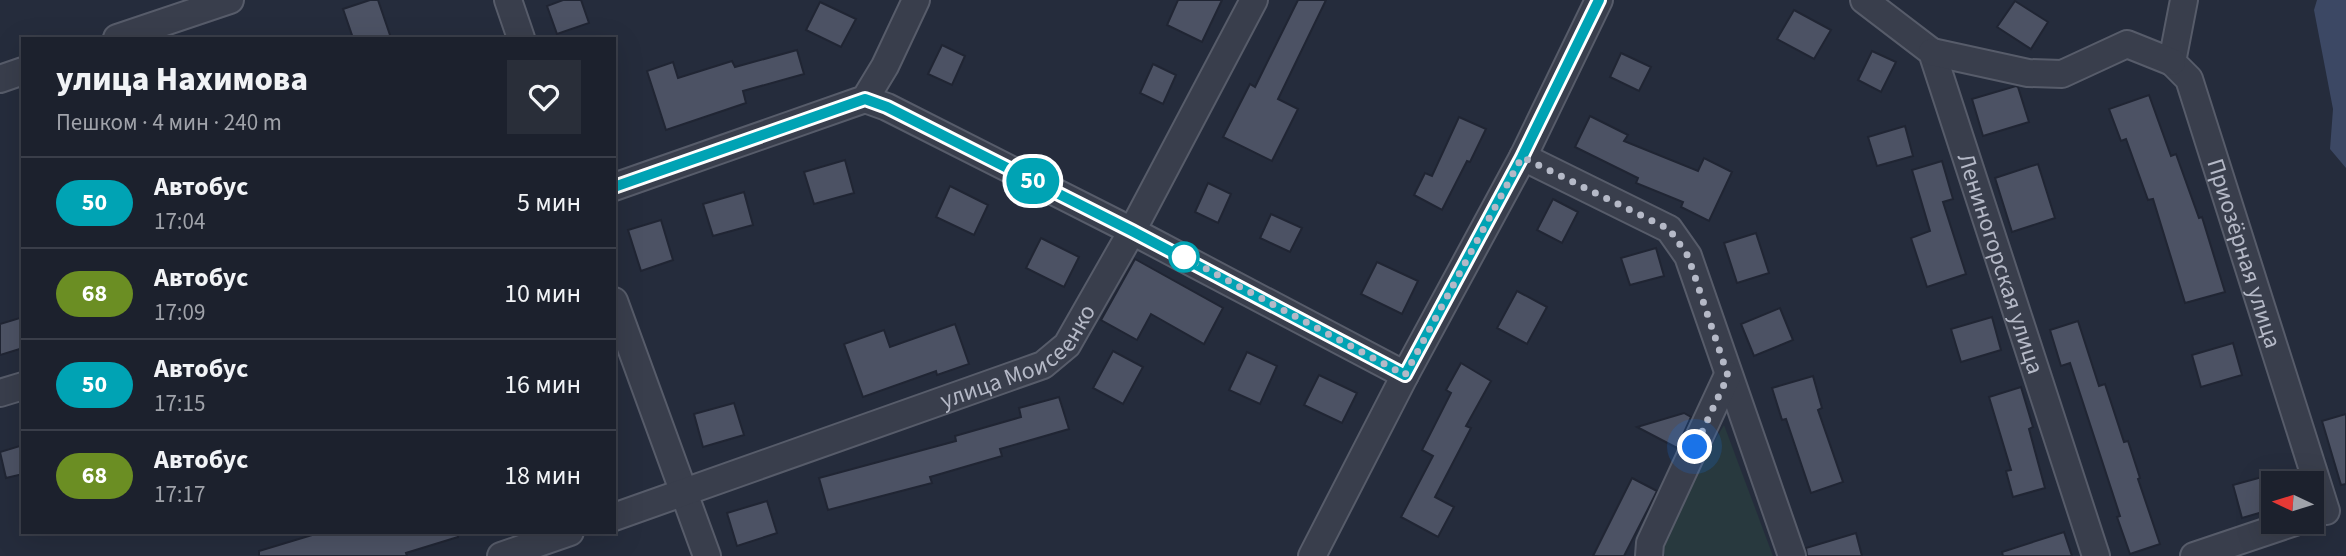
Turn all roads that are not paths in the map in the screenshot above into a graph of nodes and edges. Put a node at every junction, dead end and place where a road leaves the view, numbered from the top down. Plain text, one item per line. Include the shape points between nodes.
1 (230, 0) edge
2 (508, 0) edge
3 (916, 0) edge
4 (1255, 0) edge
5 (1599, 0) edge
6 (1864, 0) edge
7 (2184, 0) edge
8 (120, 37) edge
9 (521, 37) edge
10 (1932, 52) junction
11 (2172, 62) junction
12 (21, 72) edge
13 (0, 79) edge
14 (865, 99) junction
15 (1522, 157) junction
16 (616, 186) edge
17 (1132, 231) junction
18 (616, 307) edge
19 (1405, 375) junction
20 (1728, 376) junction
21 (21, 387) edge
22 (0, 393) edge
23 (684, 493) junction
24 (2328, 511) edge
25 (616, 516) edge
26 (2261, 533) edge
27 (564, 534) edge
28 (500, 556) edge
29 (708, 556) edge
30 (1312, 556) edge
31 (1649, 556) edge
32 (1792, 556) edge
33 (2096, 556) edge
34 (2194, 556) edge

1 - 8 street
2 - 9 street
3 - 14 street
4 - 17 street, улица Моисеенко
5 - 15 street
6 - 10 street
7 - 11 street
10 - 11 street via 2028,73 2062,75 2127,44
10 - 33 street, Лениногорская улица
11 - 24 street, Приозёрная улица via 2189,79
12 - 13 street
14 - 16 street
14 - 17 street
15 - 19 street
15 - 20 street via 1669,229 1688,256
17 - 19 street
17 - 23 street, улица Моисеенко via 1067,345 1043,365
18 - 23 street
19 - 30 street
20 - 31 street via 1650,543
20 - 32 street
21 - 22 street
23 - 25 street, улица Моисеенко
23 - 29 street
26 - 34 street
27 - 28 street

